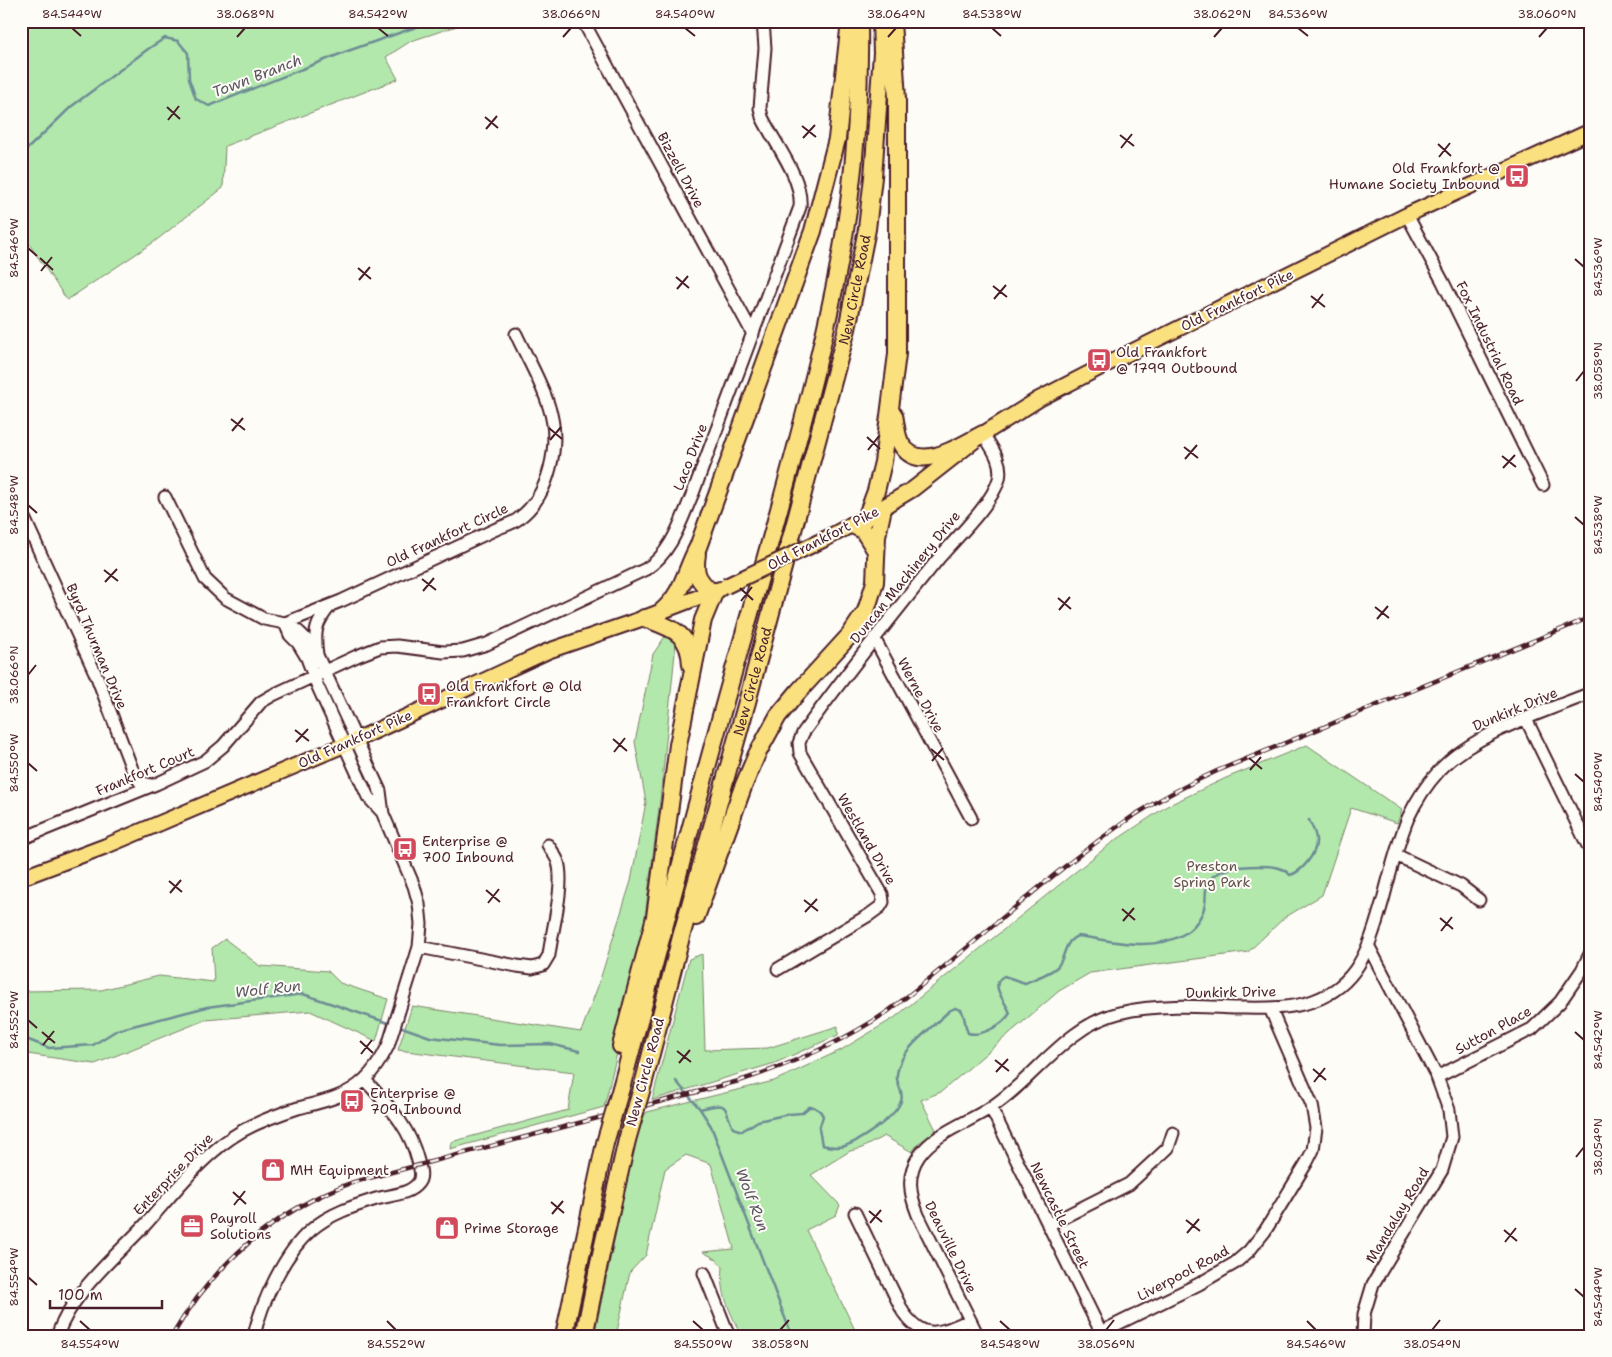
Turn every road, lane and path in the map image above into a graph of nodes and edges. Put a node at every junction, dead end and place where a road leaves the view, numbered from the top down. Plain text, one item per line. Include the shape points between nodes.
1 (583, 21) edge
2 (763, 21) edge
3 (850, 21) edge
4 (860, 21) edge
5 (881, 21) edge
6 (892, 21) edge
7 (1591, 131) edge
8 (1408, 216) junction
9 (516, 334) dead end
10 (753, 334) junction
11 (891, 403) junction
12 (983, 434) junction
13 (1543, 485) dead end
14 (165, 497) dead end
15 (883, 508) junction
16 (21, 511) edge
17 (859, 521) junction
18 (698, 547) junction
19 (876, 551) junction
20 (717, 590) junction
21 (330, 606) junction
22 (662, 611) junction
23 (644, 618) junction
24 (285, 623) junction
25 (874, 638) junction
26 (317, 655) junction
27 (319, 673) junction
28 (691, 674) junction
29 (1591, 693) edge
30 (1526, 719) junction
31 (803, 733) joint
32 (350, 742) junction
33 (151, 785) junction
34 (971, 818) dead end
35 (21, 840) edge
36 (548, 845) dead end
37 (1591, 852) edge
38 (1396, 855) junction
39 (21, 878) edge
40 (1479, 900) dead end
41 (682, 937) junction
42 (1369, 946) junction
43 (419, 947) junction
44 (1591, 952) edge
45 (778, 969) dead end
46 (1270, 1008) junction
47 (1437, 1077) junction
48 (365, 1080) junction
49 (621, 1088) junction
50 (991, 1108) junction
51 (1173, 1134) dead end
52 (930, 1145) joint
53 (855, 1213) dead end
54 (1048, 1225) junction
55 (704, 1273) dead end
56 (970, 1320) junction
57 (1102, 1334) edge
58 (56, 1336) edge
59 (254, 1336) edge
60 (564, 1336) edge
61 (584, 1336) edge
62 (729, 1336) edge
63 (978, 1336) edge
64 (1363, 1336) edge

1 - 10 street, Bizzell Drive
2 - 10 street, Laco Drive via 762,117 795,177 801,196 796,221
3 - 18 highway via 837,139 813,231
4 - 49 highway, New Circle Road via 859,100 849,204 829,310 798,441 713,742
5 - 41 highway, New Circle Road via 882,53 873,178 856,287 832,390
6 - 11 highway via 897,99 897,354
7 - 8 main road, Old Frankfort Pike
8 - 12 main road, Old Frankfort Pike via 1103,366 1039,399
8 - 13 street, Fox Industrial Road
9 - 21 street, Old Frankfort Circle via 549,406 554,428 552,462 534,501 518,519
10 - 27 street, Laco Drive via 675,534 652,566 470,650 443,652 380,647
11 - 12 highway via 900,443 913,455 934,458
11 - 17 highway via 876,491
12 - 15 main road, Old Frankfort Pike via 913,489
12 - 25 street, Duncan Machinery Drive via 998,458 999,479 994,489
14 - 24 street via 205,579 225,598 264,619
15 - 17 main road, Old Frankfort Pike
15 - 19 highway
16 - 33 street, Byrd Thurman Drive via 97,678 132,769 140,782
17 - 19 highway
17 - 20 main road, Old Frankfort Pike, bridge
18 - 20 highway via 696,572 703,585
18 - 22 highway via 679,592
19 - 41 highway via 875,582 864,616 778,716 743,786 698,915
20 - 22 main road, Old Frankfort Pike
20 - 28 highway via 703,620
21 - 24 street, Old Frankfort Circle
21 - 26 street via 320,618 315,633
22 - 23 main road, Old Frankfort Pike
23 - 28 highway via 670,628 686,641
23 - 32 main road, Old Frankfort Pike via 548,652
24 - 26 street via 300,632
24 - 27 street via 290,635
25 - 31 street, Duncan Machinery Drive
25 - 34 street, Werne Drive
26 - 27 street
27 - 32 street
27 - 33 street, Frankfort Court via 261,702 223,746 205,761
28 - 49 highway via 655,917 614,1075
29 - 30 street, Dunkirk Drive
30 - 37 street
30 - 38 street, Dunkirk Drive via 1477,740 1440,770 1414,808
31 - 45 street, Westland Drive via 800,753 878,887 883,902 869,915
32 - 39 main road, Old Frankfort Pike via 106,846
32 - 43 street, Enterprise Drive via 380,791 383,814 414,886 421,924
33 - 35 street, Frankfort Court
36 - 43 street via 557,860 560,885 549,955 543,965 532,968 517,966
38 - 40 street via 1460,886
38 - 42 street, Dunkirk Drive
41 - 61 highway, New Circle Road, bridge via 627,1140
42 - 46 street, Dunkirk Drive via 1351,975 1328,994 1313,1001
42 - 47 street, Mandalay Road
43 - 48 street, Enterprise Drive via 393,1034
44 - 47 street, Sutton Place via 1560,1002 1532,1029
46 - 50 street, Dunkirk Drive via 1160,1008 1116,1013 1102,1018 1076,1034
46 - 57 street, Liverpool Road via 1312,1105 1316,1128 1313,1150 1307,1162 1265,1232 1235,1263
47 - 64 street, Mandalay Road via 1449,1110 1452,1137 1442,1170 1373,1284 1364,1314
48 - 58 street, Enterprise Drive via 345,1093 262,1121 212,1153 91,1282 67,1314
48 - 59 street via 401,1120 420,1168 420,1182 407,1191 328,1217 310,1230 270,1288 258,1316
49 - 60 highway, New Circle Road, bridge via 584,1234
50 - 52 street, Dunkirk Drive
50 - 54 street, Newcastle Street
51 - 54 street via 1168,1148 1129,1184
52 - 56 street, Deauville Drive via 913,1168 912,1200
53 - 56 street via 903,1312 911,1322 926,1332 934,1333
54 - 57 street, Newcastle Street
55 - 62 street
56 - 63 street, Deauville Drive

